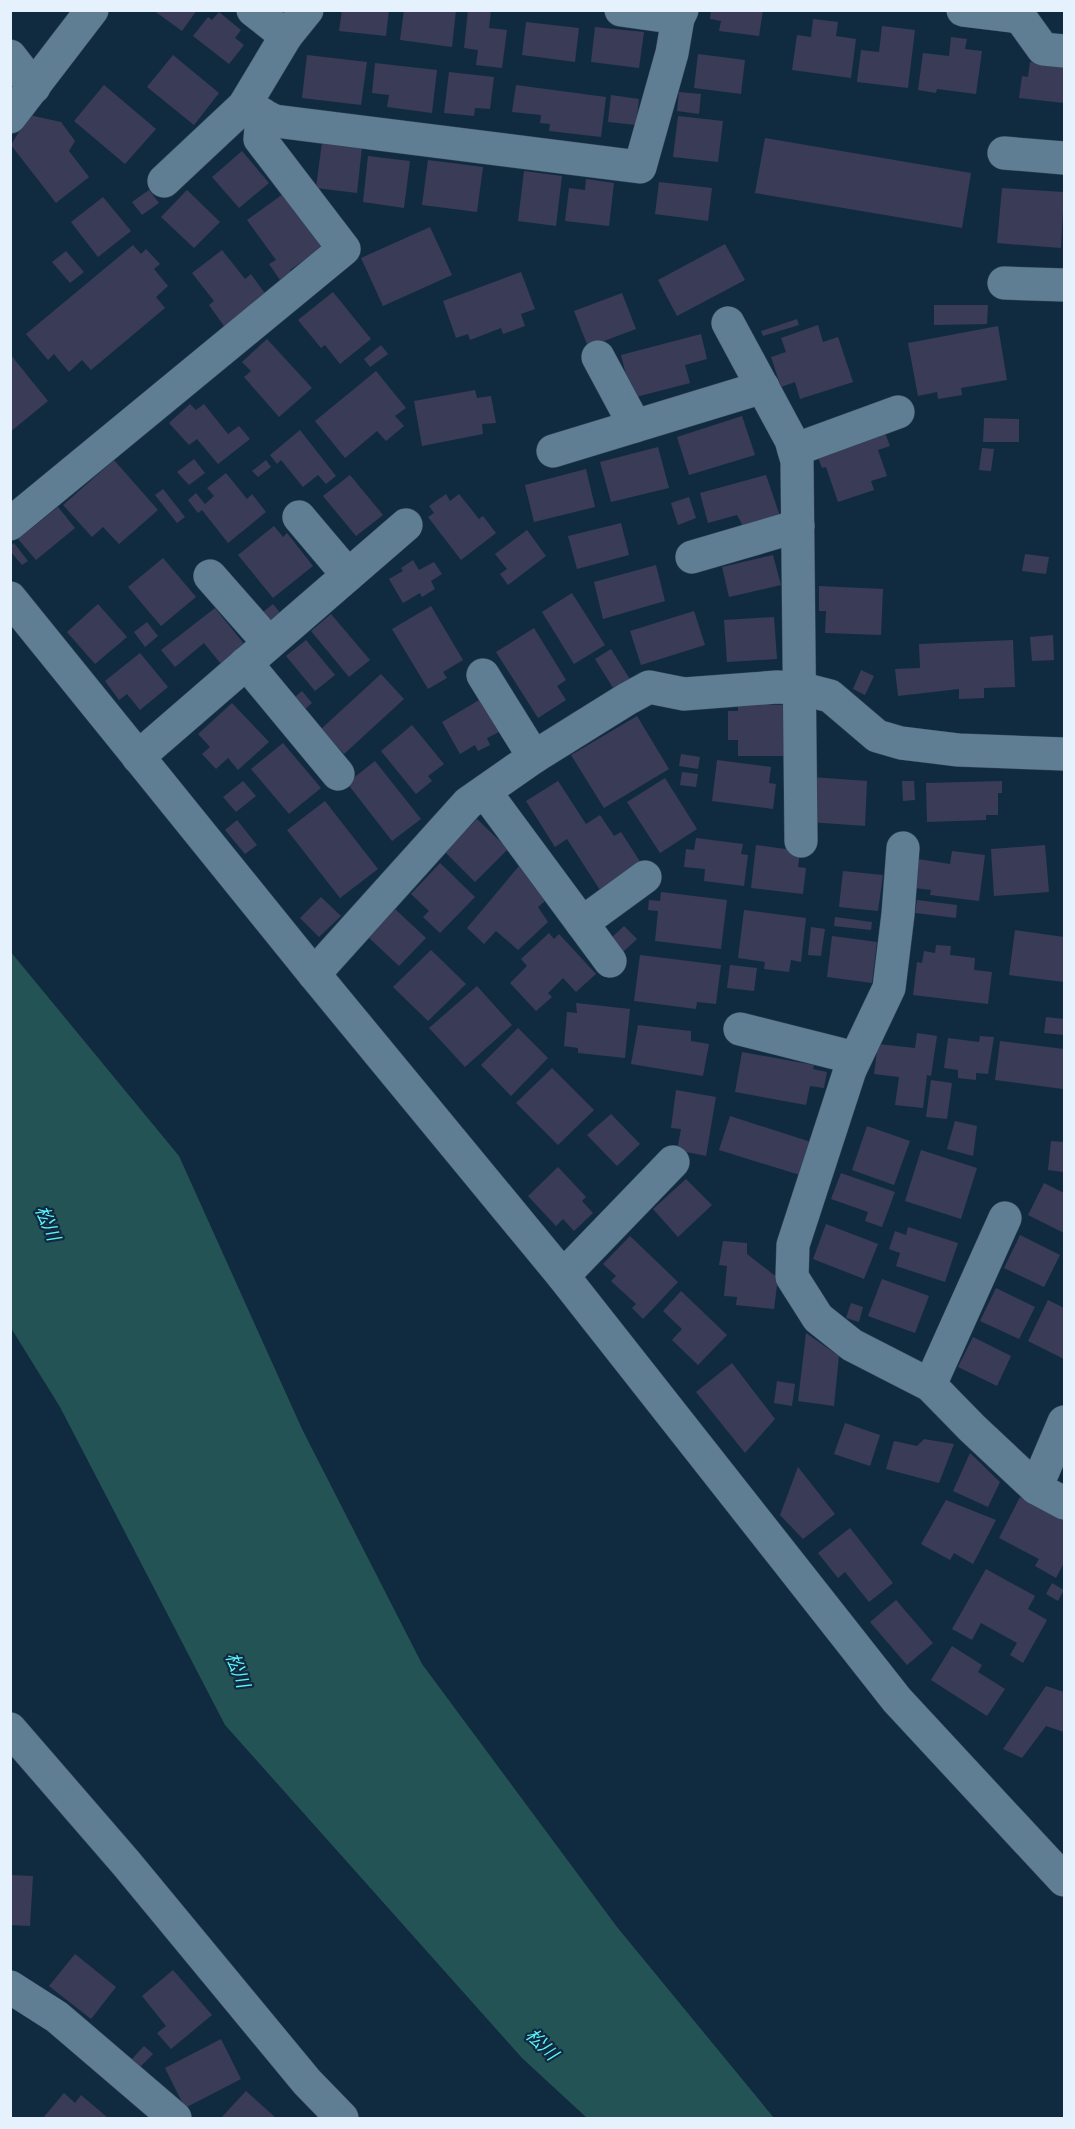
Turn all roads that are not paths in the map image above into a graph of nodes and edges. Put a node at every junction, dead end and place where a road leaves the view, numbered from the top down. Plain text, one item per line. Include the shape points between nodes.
1 (92, 10) edge
2 (253, 10) edge
3 (307, 10) edge
4 (621, 10) edge
5 (963, 10) edge
6 (680, 14) edge
7 (1017, 14) edge
8 (286, 36) junction
9 (1065, 51) edge
10 (10, 56) edge
11 (34, 87) junction
12 (253, 110) junction
13 (10, 117) edge
14 (1004, 153) dead end
15 (1065, 158) edge
16 (164, 181) dead end
17 (1004, 284) dead end
18 (1065, 285) edge
19 (728, 323) dead end
20 (598, 357) dead end
21 (763, 387) junction
22 (898, 412) dead end
23 (635, 426) junction
24 (794, 450) junction
25 (553, 451) dead end
26 (299, 517) dead end
27 (10, 524) edge
28 (406, 525) dead end
29 (798, 526) junction
30 (692, 557) dead end
31 (348, 575) junction
32 (210, 576) dead end
33 (10, 598) edge
34 (258, 653) junction
35 (483, 675) dead end
36 (799, 688) junction
37 (1065, 754) edge
38 (138, 757) junction
39 (534, 757) junction
40 (338, 774) dead end
41 (485, 792) junction
42 (801, 841) dead end
43 (903, 848) dead end
44 (645, 877) dead end
45 (582, 924) junction
46 (610, 961) dead end
47 (314, 974) junction
48 (740, 1029) dead end
49 (855, 1058) junction
50 (673, 1162) dead end
51 (1005, 1218) dead end
52 (563, 1276) junction
53 (930, 1385) junction
54 (1065, 1422) edge
55 (1036, 1488) junction
56 (1065, 1503) edge
57 (10, 1729) edge
58 (1065, 1880) edge
59 (10, 1987) edge
60 (175, 2118) edge
61 (342, 2118) edge

1 - 11 street
2 - 8 street
3 - 8 street
4 - 6 street
5 - 7 street
6 - 12 street via 640,167 275,121
7 - 9 street via 1043,49
8 - 12 street
10 - 11 street
11 - 13 street
12 - 16 street
12 - 27 street via 260,139 344,249
14 - 15 street
17 - 18 street
19 - 21 street
20 - 23 street
21 - 23 street
21 - 24 street
22 - 24 street
23 - 25 street
24 - 29 street
26 - 31 street
28 - 31 street
29 - 30 street
29 - 36 street
31 - 34 street
32 - 34 street
33 - 38 street
34 - 38 street
34 - 40 street
35 - 39 street
36 - 37 street via 830,696 877,736 901,743 958,750
36 - 39 street via 684,694 649,687
36 - 42 street
38 - 47 street
39 - 41 street
41 - 45 street
41 - 47 street via 468,802
43 - 49 street via 888,988
44 - 45 street
45 - 46 street
47 - 52 street
48 - 49 street
49 - 53 street via 793,1245 792,1277 818,1318 852,1345
50 - 52 street
51 - 53 street
52 - 58 street via 897,1700
53 - 55 street
54 - 55 street
55 - 56 street
57 - 61 street via 307,2082
59 - 60 street via 57,2018

